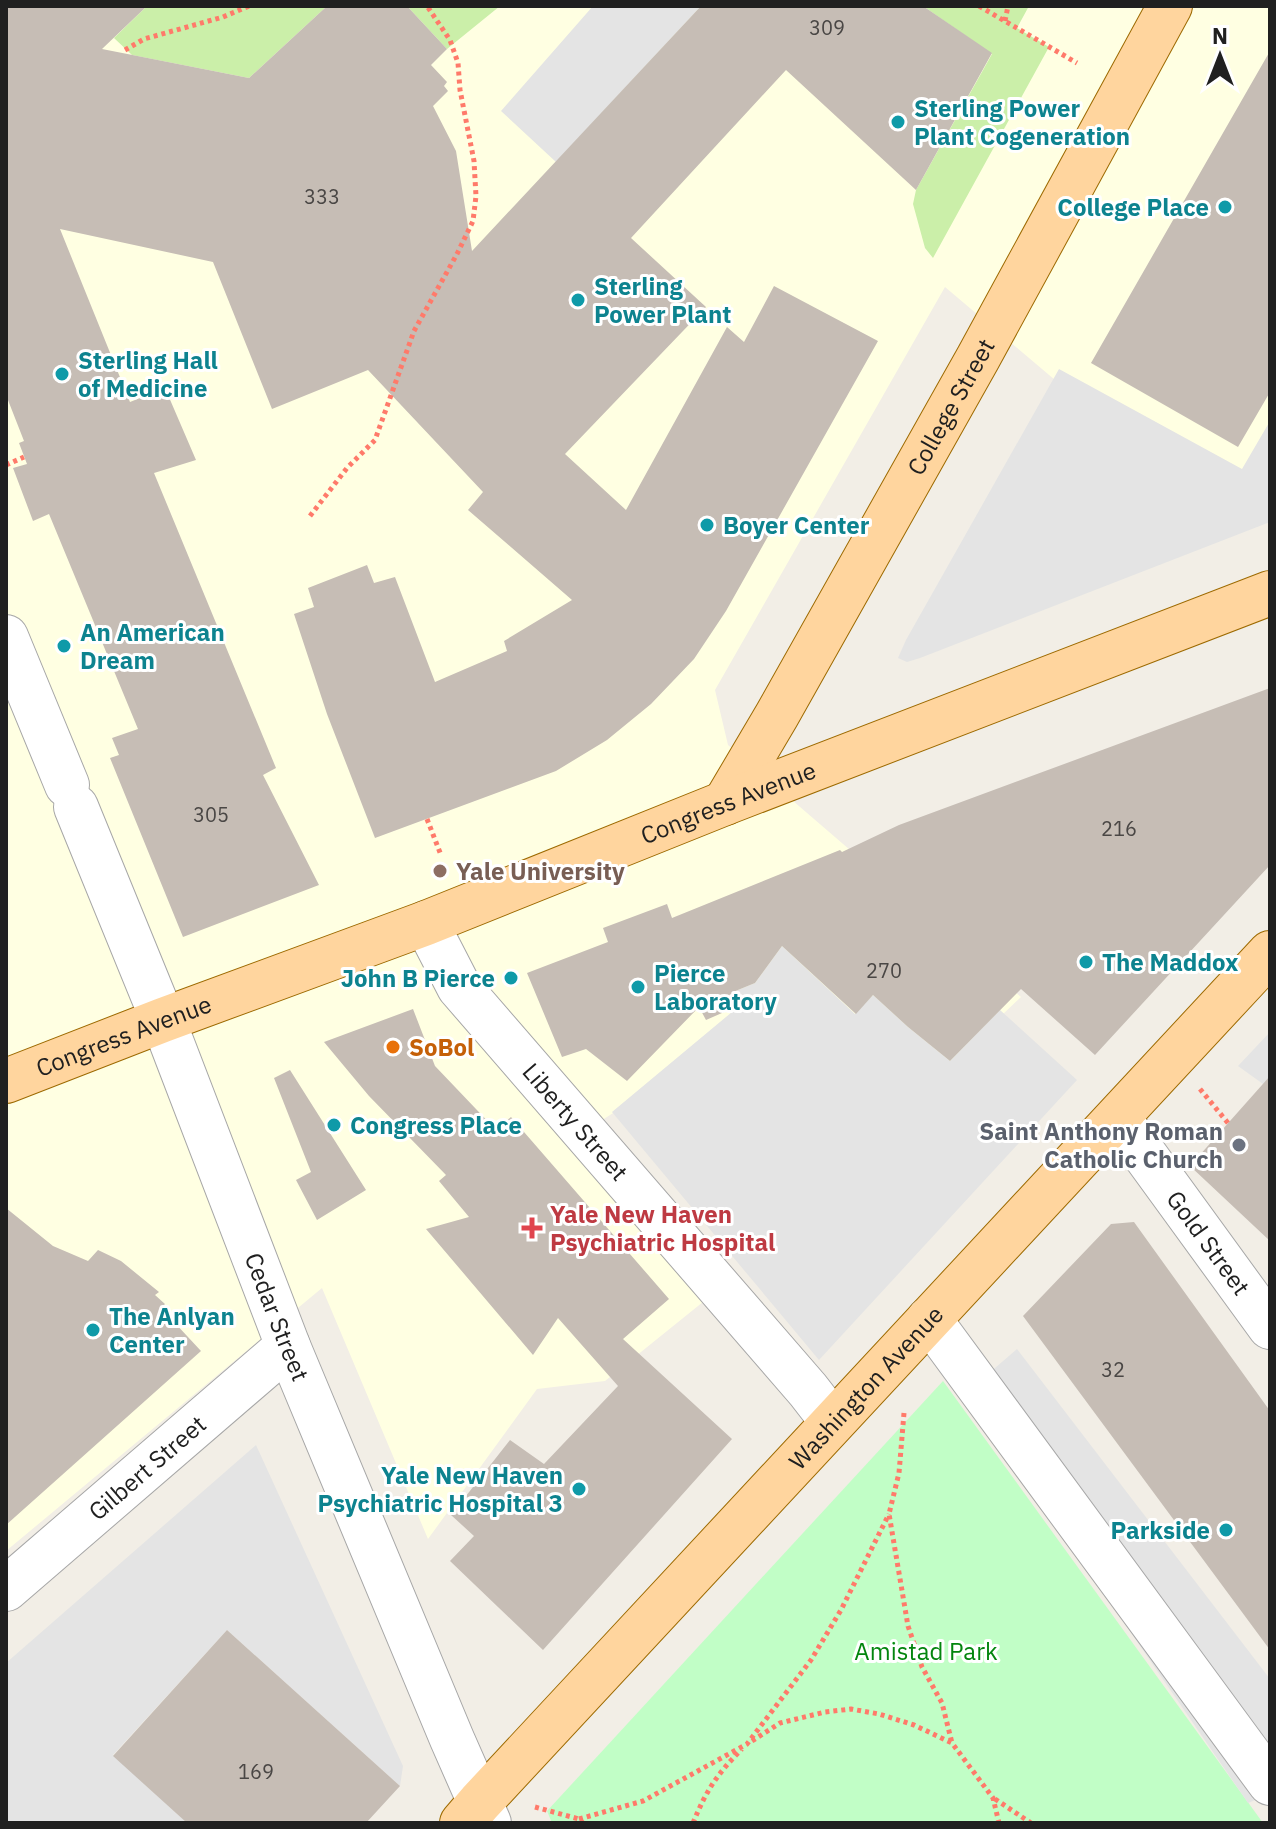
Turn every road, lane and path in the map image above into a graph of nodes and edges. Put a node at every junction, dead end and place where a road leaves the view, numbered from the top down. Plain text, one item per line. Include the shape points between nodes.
1 (249, 6) edge
2 (427, 6) edge
3 (979, 6) edge
4 (1008, 6) edge
5 (1170, 6) edge
6 (1004, 21) junction
7 (125, 50) dead end
8 (1077, 63) dead end
9 (24, 457) dead end
10 (6, 465) edge
11 (310, 516) dead end
12 (1270, 593) edge
13 (6, 637) edge
14 (725, 803) junction
15 (427, 819) dead end
16 (441, 855) dead end
17 (426, 923) junction
18 (1270, 953) edge
19 (163, 1020) junction
20 (6, 1081) edge
21 (1200, 1088) dead end
22 (1118, 1118) junction
23 (1228, 1123) dead end
24 (929, 1319) junction
25 (1270, 1327) edge
26 (288, 1346) junction
27 (905, 1408) dead end
28 (832, 1421) junction
29 (889, 1514) junction
30 (6, 1589) edge
31 (952, 1743) junction
32 (747, 1744) junction
33 (1270, 1783) edge
34 (993, 1798) junction
35 (535, 1807) dead end
36 (477, 1816) edge
37 (581, 1821) edge
38 (693, 1823) edge
39 (999, 1823) edge
40 (1031, 1823) edge

1 - 7 path via 144,39
2 - 11 path via 458,63 474,161 473,221 414,331 375,440
3 - 6 path
4 - 6 path
5 - 14 main road, College Street via 986,344
6 - 8 path
9 - 10 path
12 - 14 main road, Congress Avenue
13 - 19 street, Cedar Street
14 - 17 main road, Congress Avenue
15 - 16 path
17 - 19 main road, Congress Avenue
17 - 28 street, Liberty Street via 459,987
18 - 22 main road, Washington Avenue
19 - 20 main road, Congress Avenue
19 - 26 street, Cedar Street
21 - 23 path
22 - 24 main road, Washington Avenue
22 - 25 street, Gold Street
24 - 28 main road, Washington Avenue
24 - 33 street
26 - 30 street, Gilbert Street
26 - 36 street, Cedar Street via 452,1739
27 - 29 path
28 - 36 main road, Washington Avenue
29 - 31 path via 908,1626 942,1703
29 - 32 path via 811,1660
31 - 32 path via 914,1725 851,1709 780,1723
31 - 34 path
32 - 37 path via 643,1801
32 - 38 path via 721,1769
34 - 39 path
34 - 40 path
35 - 37 path

